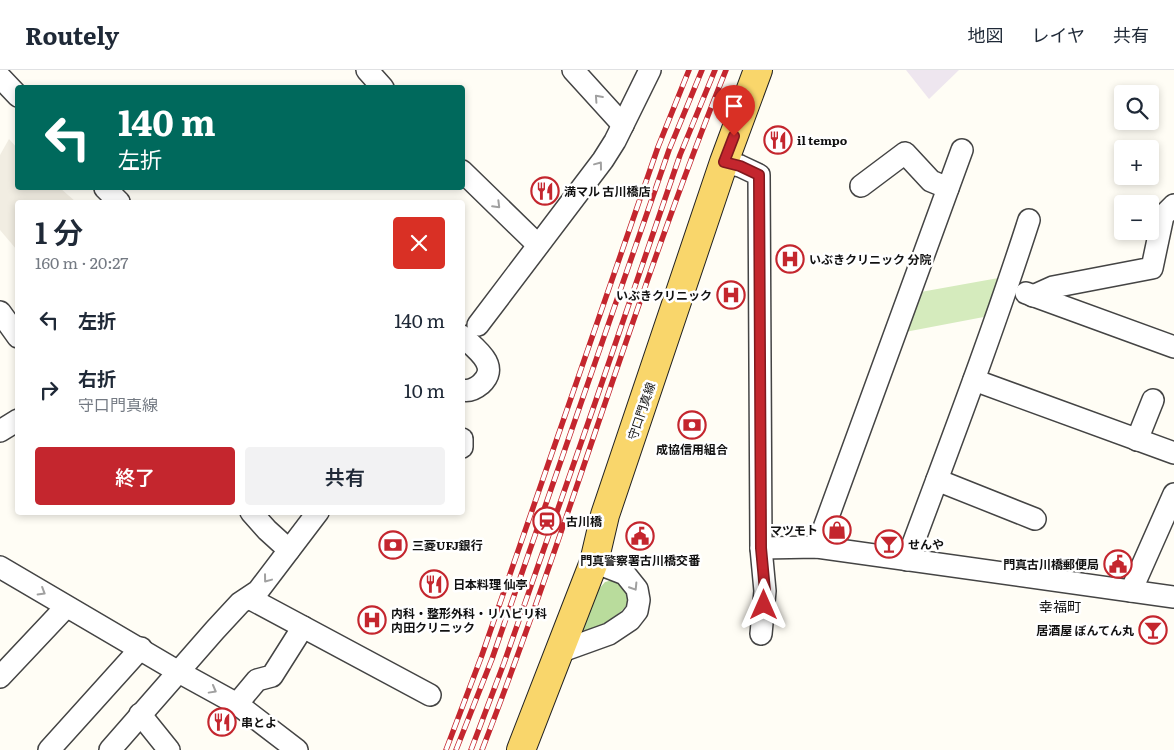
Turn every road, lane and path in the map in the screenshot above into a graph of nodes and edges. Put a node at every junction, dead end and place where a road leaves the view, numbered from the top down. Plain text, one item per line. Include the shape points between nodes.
1 (367, 70) edge
2 (573, 70) edge
3 (650, 70) edge
4 (758, 70) edge
5 (0, 77) edge
6 (380, 85) edge
7 (15, 93) edge
8 (623, 125) junction
9 (962, 150) dead end
10 (724, 162) junction
11 (465, 174) edge
12 (861, 186) dead end
13 (948, 188) junction
14 (107, 190) edge
15 (117, 200) edge
16 (1174, 205) edge
17 (1029, 220) dead end
18 (538, 245) junction
19 (1008, 287) junction
20 (1033, 296) junction
21 (0, 312) edge
22 (470, 331) edge
23 (15, 333) edge
24 (1174, 346) edge
25 (974, 380) junction
26 (465, 390) edge
27 (1153, 400) dead end
28 (15, 422) edge
29 (0, 430) edge
30 (1137, 440) junction
31 (1174, 453) edge
32 (937, 480) junction
33 (1174, 494) edge
34 (254, 515) edge
35 (316, 515) edge
36 (1035, 519) dead end
37 (816, 547) junction
38 (761, 548) junction
39 (289, 550) junction
40 (907, 560) junction
41 (594, 562) junction
42 (0, 567) edge
43 (1130, 591) junction
44 (1174, 597) edge
45 (249, 598) junction
46 (66, 606) junction
47 (303, 627) junction
48 (761, 634) dead end
49 (141, 648) junction
50 (559, 652) junction
51 (177, 671) junction
52 (0, 677) edge
53 (430, 695) dead end
54 (237, 704) junction
55 (140, 714) junction
56 (49, 750) edge
57 (110, 750) edge
58 (170, 750) edge
59 (297, 750) edge
60 (521, 750) edge

1 - 6 street
8 -> 2 street
3 - 8 street
4 - 10 main road, 守口門真線
5 - 7 street
18 -> 8 street via 603,160
9 - 13 street
10 - 38 street via 759,175
10 - 41 main road, 守口門真線 via 605,515
11 -> 18 street
12 - 13 street via 906,153 931,182
13 - 37 street
14 - 15 street
16 - 20 street via 1163,216 1152,268 1053,287
17 - 19 street
18 - 22 street
19 - 20 street
19 - 25 street
20 - 24 street
21 - 23 street
22 - 26 street via 489,368 486,379 471,391
25 - 30 street
25 - 32 street
27 - 30 street
28 - 29 street
30 - 31 street
32 - 36 street
32 - 40 street
33 - 43 street
34 - 39 street
35 - 39 street
37 - 38 street
37 - 40 street
38 - 48 street via 765,591
39 -> 45 street
40 - 43 street
41 - 50 main road, 守口門真線
41 -> 50 street via 625,574 638,589 637,611 630,620 609,634
42 -> 46 street
43 - 44 street
45 - 47 street
45 - 51 street via 240,603
46 - 49 street
46 - 52 street
47 - 53 street
47 - 54 street via 272,676 256,680
49 - 51 street
49 - 56 street
50 - 60 main road, 守口門真線
51 -> 54 street
51 - 55 street
54 - 59 street
55 - 57 street
55 - 58 street

